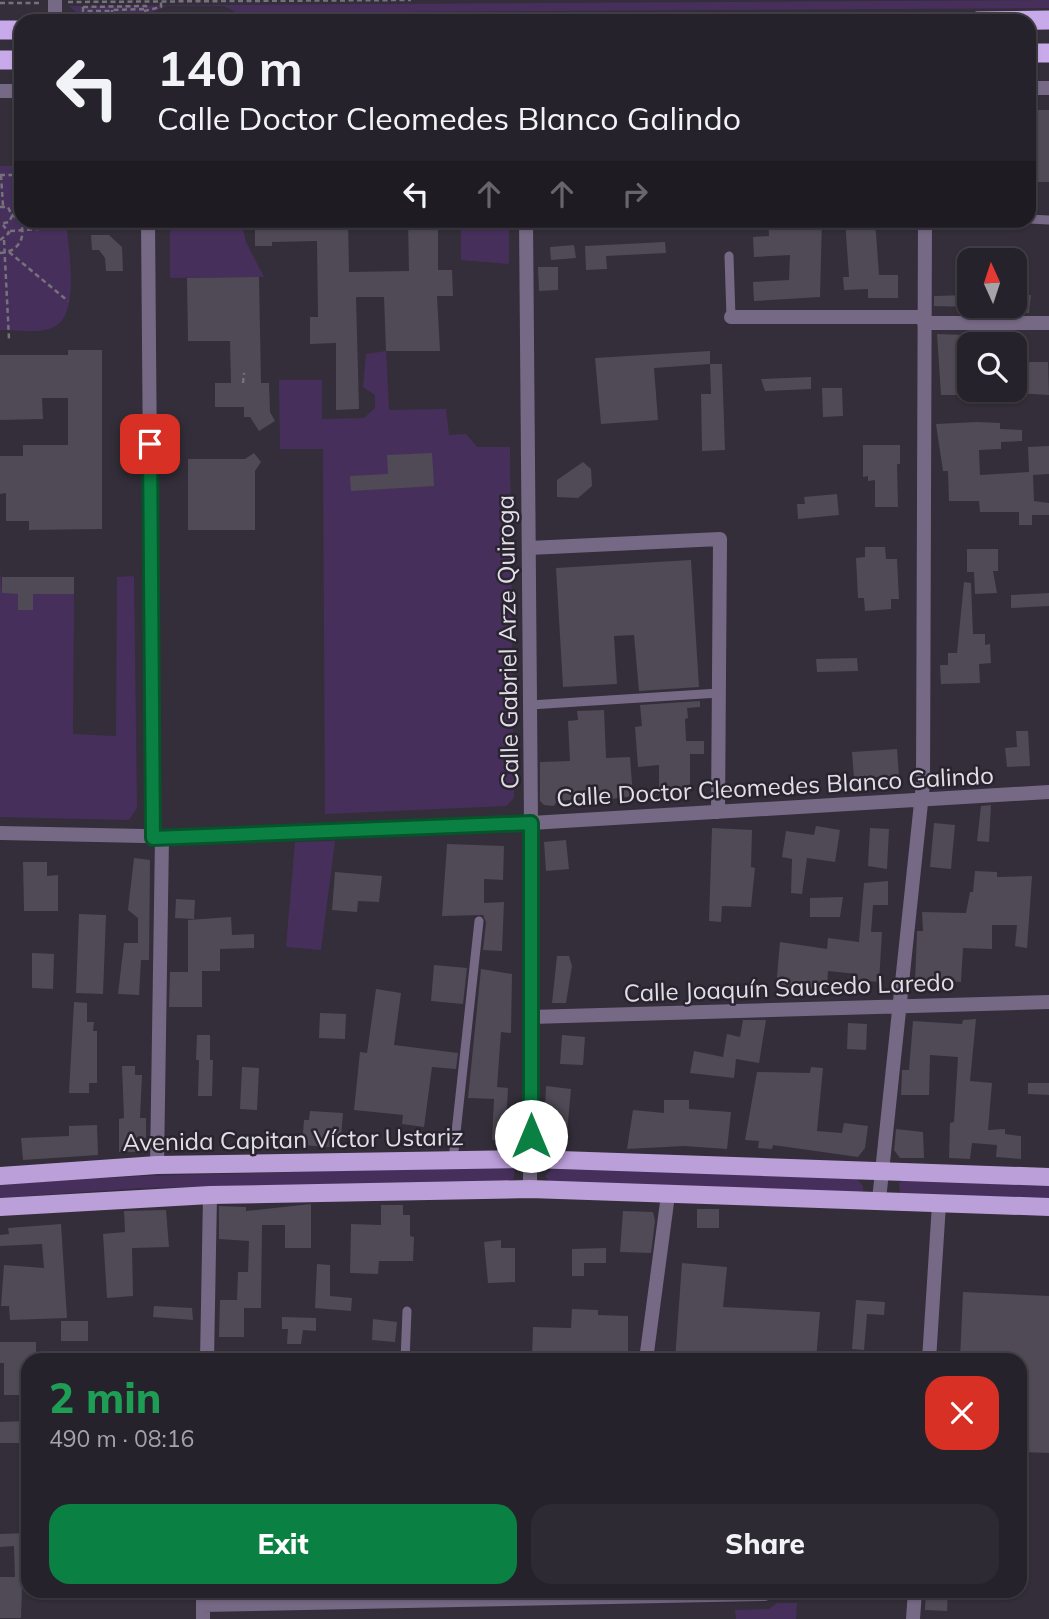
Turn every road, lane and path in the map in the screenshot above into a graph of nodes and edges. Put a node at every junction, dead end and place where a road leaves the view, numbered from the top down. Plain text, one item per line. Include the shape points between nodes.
1 (411, 0) edge
2 (161, 1) edge
3 (57, 2) edge
4 (0, 3) edge
5 (112, 11) edge
6 (112, 11) edge
7 (112, 11) edge
8 (1, 175) edge
9 (1, 206) edge
10 (12, 214) junction
11 (14, 217) edge
12 (1, 225) edge
13 (51, 228) edge
14 (148, 228) edge
15 (526, 228) edge
16 (925, 228) edge
17 (23, 230) junction
18 (9, 231) junction
19 (2, 240) edge
20 (5, 253) edge
21 (729, 256) dead end
22 (68, 301) dead end
23 (731, 317) joint
24 (924, 320) junction
25 (1049, 323) edge
26 (9, 339) dead end
27 (244, 373) dead end
28 (243, 383) dead end
29 (529, 548) junction
30 (719, 693) junction
31 (530, 705) junction
32 (1049, 792) edge
33 (920, 799) junction
34 (718, 812) junction
35 (531, 823) junction
36 (0, 833) edge
37 (157, 838) junction
38 (479, 921) dead end
39 (1049, 1002) edge
40 (899, 1007) junction
41 (531, 1017) junction
42 (531, 1159) junction
43 (453, 1160) junction
44 (157, 1165) junction
45 (882, 1170) junction
46 (0, 1176) edge
47 (1049, 1177) edge
48 (530, 1189) junction
49 (209, 1195) junction
50 (668, 1195) junction
51 (879, 1200) junction
52 (939, 1204) junction
53 (0, 1207) edge
54 (1049, 1207) edge
55 (407, 1311) dead end
56 (207, 1353) edge
57 (405, 1353) edge
58 (647, 1353) edge
59 (929, 1353) edge
60 (465, 1598) edge
61 (914, 1598) edge
62 (203, 1605) edge
63 (913, 1619) edge

1 - 2 path
2 - 3 path
2 - 5 path, bridge via 161,6 149,11
3 - 4 path
6 - 7 path, bridge via 83,11 83,7 146,6
8 - 9 path
9 - 10 path
10 - 11 path
10 - 12 path via 9,222
12 - 18 path
13 - 17 path
14 - 37 street
15 - 29 street, Calle Gabriel Arze Quiroga
16 - 24 street
17 - 18 path
17 - 20 path via 19,245
18 - 19 path
19 - 20 path
20 - 22 path
20 - 26 path
21 - 23 lane
23 - 24 street
24 - 25 street
24 - 33 street
27 - 28 path
29 - 30 street via 720,539
29 - 31 street, Calle Gabriel Arze Quiroga
30 - 31 lane
30 - 34 street
31 - 35 street, Calle Gabriel Arze Quiroga
32 - 33 street, Calle Doctor Cleomedes Blanco Galindo
33 - 34 street, Calle Doctor Cleomedes Blanco Galindo
33 - 40 street
34 - 35 street, Calle Doctor Cleomedes Blanco Galindo
35 - 37 street, Calle Doctor Cleomedes Blanco Galindo
35 - 41 street, Calle Gabriel Arze Quiroga
36 - 37 street, Calle Doctor Cleomedes Blanco Galindo
37 - 44 street
38 - 43 lane
39 - 40 street, Calle Joaquín Saucedo Laredo
40 - 41 street, Calle Joaquín Saucedo Laredo
40 - 45 street
41 - 42 street, Calle Gabriel Arze Quiroga
42 - 43 main road, Avenida Capitan Víctor Ustariz
42 - 45 main road, Avenida Capitan Víctor Ustariz
42 - 48 street, Calle Gabriel Arze Quiroga
43 - 44 main road, Avenida Capitan Víctor Ustariz
44 - 46 main road, Avenida Capitan Víctor Ustariz
45 - 47 main road, Avenida Capitan Víctor Ustariz
45 - 51 street
48 - 49 main road
48 - 50 main road
49 - 53 main road
49 - 56 street
50 - 51 main road
50 - 58 street
51 - 52 main road
52 - 54 main road
52 - 59 street
55 - 57 lane
60 - 62 street
61 - 63 street

